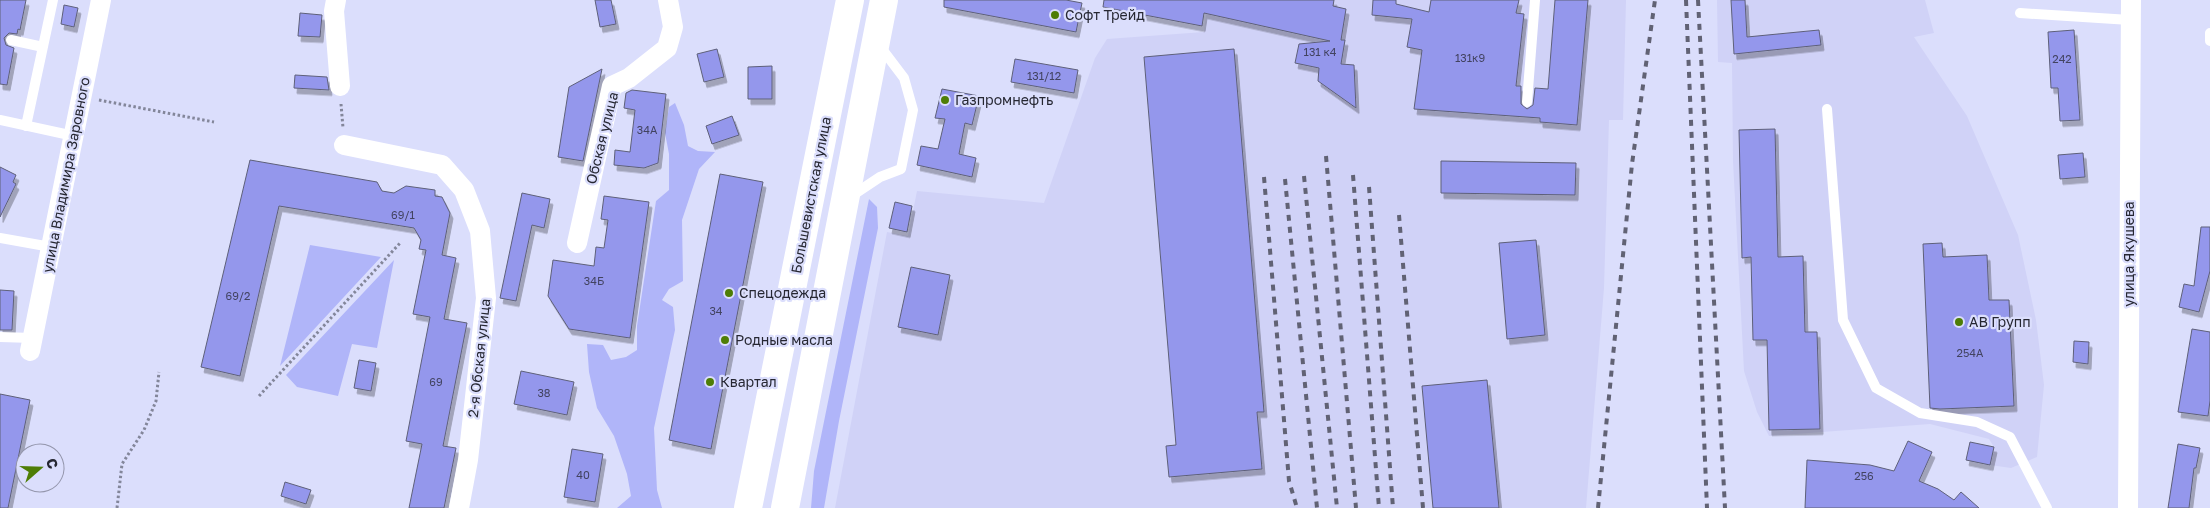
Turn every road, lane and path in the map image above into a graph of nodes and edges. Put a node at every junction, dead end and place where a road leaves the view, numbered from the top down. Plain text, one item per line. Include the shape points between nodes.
1 (53, 0) edge
2 (101, 0) edge
3 (336, 0) edge
4 (668, 0) edge
5 (850, 0) edge
6 (884, 0) edge
7 (1535, 0) edge
8 (2131, 0) edge
9 (2020, 12) dead end
10 (2130, 20) junction
11 (2210, 33) edge
12 (10, 40) dead end
13 (875, 40) junction
14 (2210, 41) edge
15 (43, 46) junction
16 (340, 86) joint
17 (82, 97) junction
18 (1527, 102) dead end
19 (1828, 109) dead end
20 (0, 120) edge
21 (214, 122) dead end
22 (26, 126) junction
23 (74, 136) junction
24 (344, 145) joint
25 (843, 202) junction
26 (0, 238) edge
27 (401, 242) dead end
28 (577, 243) dead end
29 (52, 247) junction
30 (0, 337) edge
31 (31, 344) joint
32 (159, 372) dead end
33 (259, 396) dead end
34 (118, 508) edge
35 (458, 508) edge
36 (748, 508) edge
37 (785, 508) edge
38 (2047, 508) edge
39 (2128, 508) edge

1 - 15 lane
2 - 17 street, улица Владимира Заровного
3 - 16 street via 334,11
4 - 28 street, Обская улица via 673,27 667,48 629,78 612,86
5 - 36 highway, Большевистская улица
6 - 13 highway
7 - 18 lane
8 - 10 street, улица Якушева
9 - 10 lane
10 - 39 street, улица Якушева
11 - 14 lane
12 - 15 lane
13 - 25 highway
13 - 25 lane via 904,78 913,110 901,169 880,177
15 - 22 lane
16 - 24 path
17 - 21 path
17 - 23 street, улица Владимира Заровного
19 - 38 lane via 1843,320 1876,388 1920,414 1977,422 2010,437
20 - 22 lane
22 - 23 lane
23 - 29 street, улица Владимира Заровного
24 - 35 street, 2-я Обская улица via 442,165 464,190 480,231 486,298 468,460
25 - 37 highway
26 - 29 lane
27 - 33 path
29 - 31 street, улица Владимира Заровного
30 - 31 lane
32 - 34 path via 156,401 144,430 122,464

